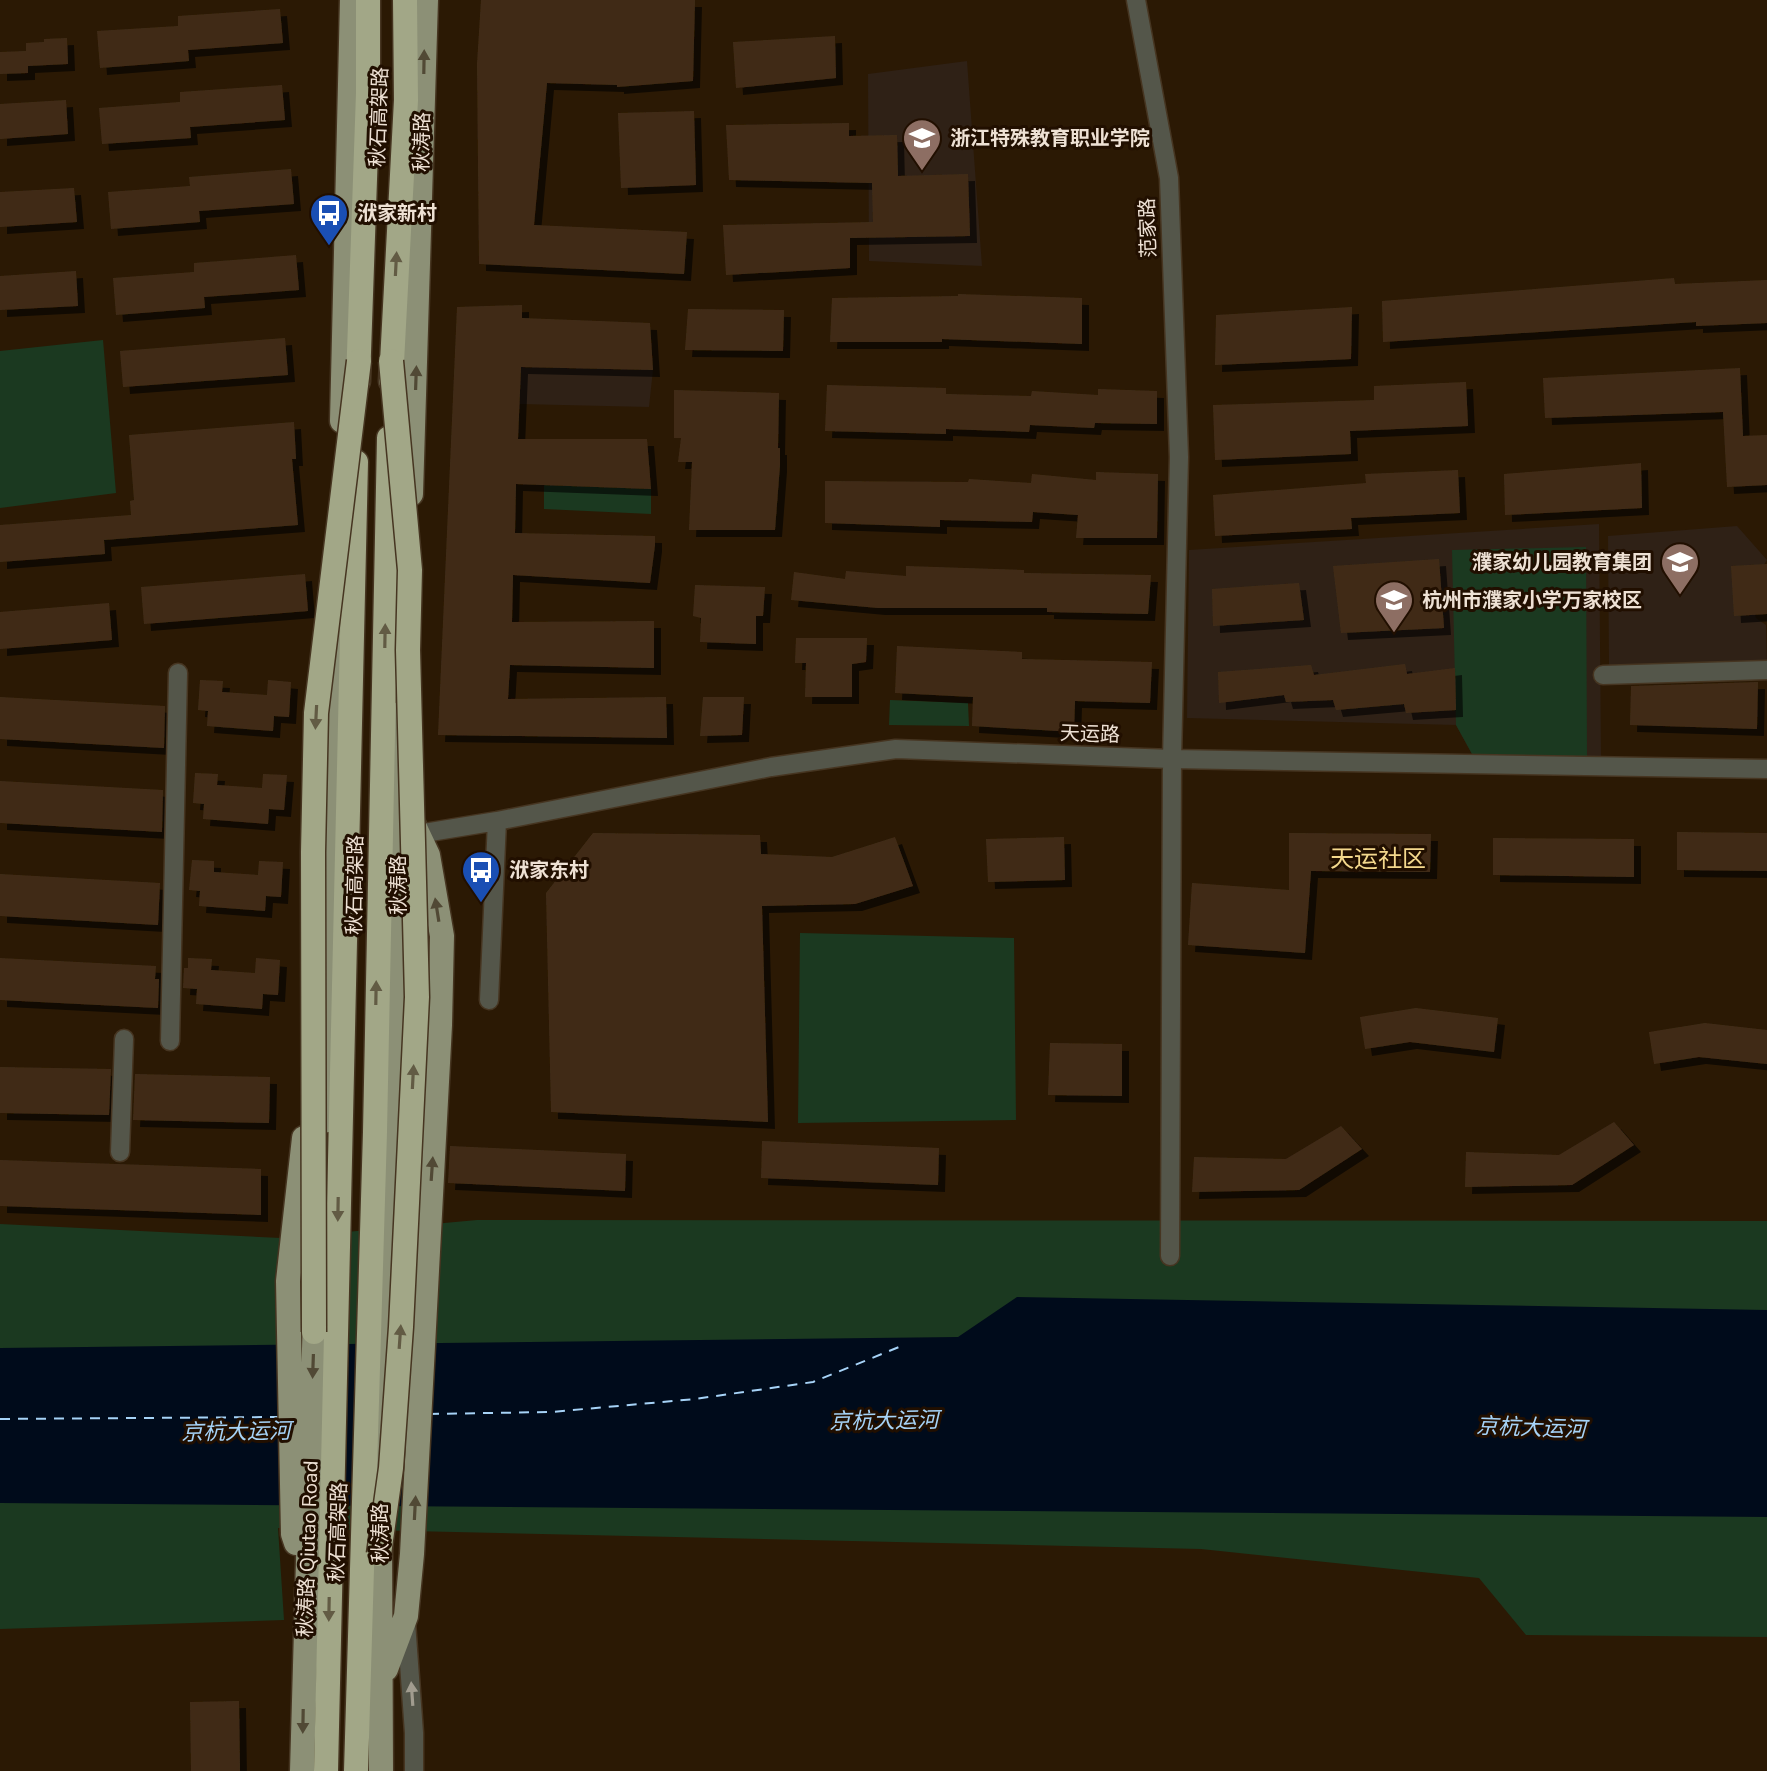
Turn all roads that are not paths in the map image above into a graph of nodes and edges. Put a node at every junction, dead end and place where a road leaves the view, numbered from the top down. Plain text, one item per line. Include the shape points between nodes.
1 (352, 0) edge
2 (368, 0) edge
3 (405, 0) edge
4 (426, 0) edge
5 (1136, 0) edge
6 (359, 361) junction
7 (391, 361) junction
8 (1767, 670) edge
9 (178, 673) dead end
10 (1603, 675) dead end
11 (1172, 759) junction
12 (1767, 769) edge
13 (398, 792) junction
14 (497, 821) junction
15 (329, 829) junction
16 (418, 834) junction
17 (489, 1000) dead end
18 (124, 1039) dead end
19 (170, 1041) dead end
20 (120, 1152) dead end
21 (1170, 1256) dead end
22 (314, 1332) junction
23 (379, 1554) junction
24 (307, 1577) junction
25 (406, 1616) junction
26 (380, 1686) junction
27 (302, 1771) edge
28 (326, 1771) edge
29 (356, 1771) edge
30 (381, 1771) edge
31 (414, 1771) edge

1 - 15 main road
2 - 6 highway, 秋石高架路
7 -> 3 highway, 秋石高架路 via 406,100
13 -> 4 main road, 秋涛路
5 - 11 street, 范家路 via 1169,178 1179,457
6 -> 22 highway, bridge via 316,713
6 -> 28 highway, 秋石高架路, bridge
23 -> 7 highway, bridge via 400,1343 417,997 410,570
29 -> 7 highway, 秋石高架路, bridge
8 - 10 street
9 - 19 street
11 - 12 street, 天运路
11 - 14 street, 天运路 via 896,749 771,767
11 - 21 street, 范家路
13 - 16 main road
13 - 23 main road, 秋涛路, bridge via 398,1007 381,1302
14 - 16 street, 天运路
14 - 17 street
15 - 22 main road, 秋涛路 Qiutao Road, bridge via 329,1032
15 - 24 main road via 308,983 303,1155 287,1313 293,1534
25 -> 16 main road via 442,936 428,855
18 - 20 street
22 -> 24 main road, 秋涛路 Qiutao Road
23 - 26 main road, 秋涛路
24 -> 27 main road, 秋涛路 Qiutao Road
25 - 26 main road
31 -> 25 street
26 - 30 main road, 秋涛路

